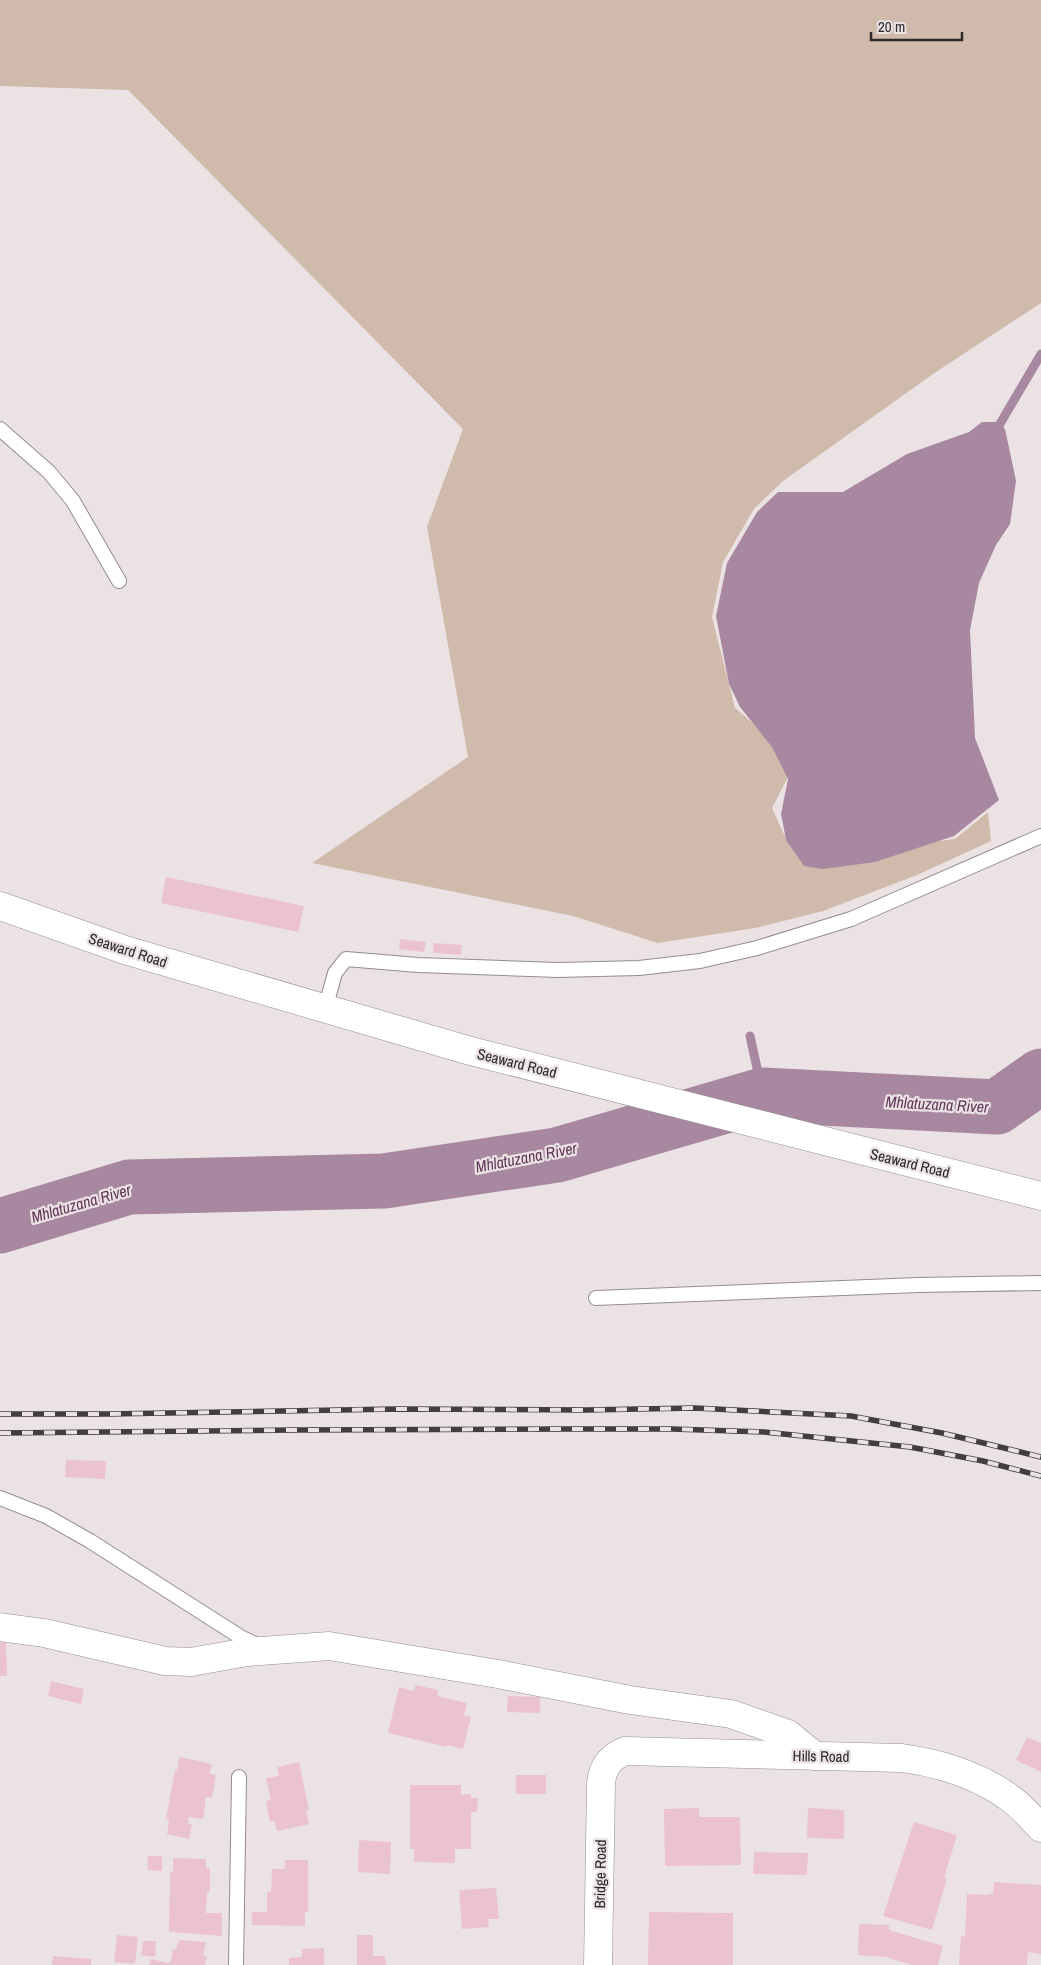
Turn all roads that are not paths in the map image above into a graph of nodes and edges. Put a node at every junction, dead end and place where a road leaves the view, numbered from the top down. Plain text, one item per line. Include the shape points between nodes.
1 (0, 429) edge
2 (119, 581) dead end
3 (1041, 836) edge
4 (0, 906) edge
5 (325, 1009) junction
6 (1041, 1196) edge
7 (1041, 1283) edge
8 (596, 1298) dead end
9 (0, 1498) edge
10 (0, 1627) edge
11 (270, 1650) junction
12 (815, 1756) junction
13 (239, 1777) dead end
14 (601, 1783) joint
15 (1041, 1828) edge
16 (236, 1965) edge
17 (598, 1965) edge

1 - 2 lane via 49,472 73,501
3 - 5 lane via 851,920 700,961 640,968 558,970 346,959 335,973
4 - 5 street, Seaward Road via 125,950
5 - 6 street, Seaward Road via 467,1050
7 - 8 lane via 918,1284
9 - 11 lane via 46,1516 90,1540 242,1638
10 - 11 street via 44,1633 165,1661 191,1662
11 - 12 street via 329,1646 489,1672 630,1700 731,1714 788,1734
12 - 14 street, Hills Road via 625,1751 608,1763
12 - 15 street, Hills Road via 902,1758 927,1762 975,1778 1008,1796
13 - 16 lane
14 - 17 street, Bridge Road

